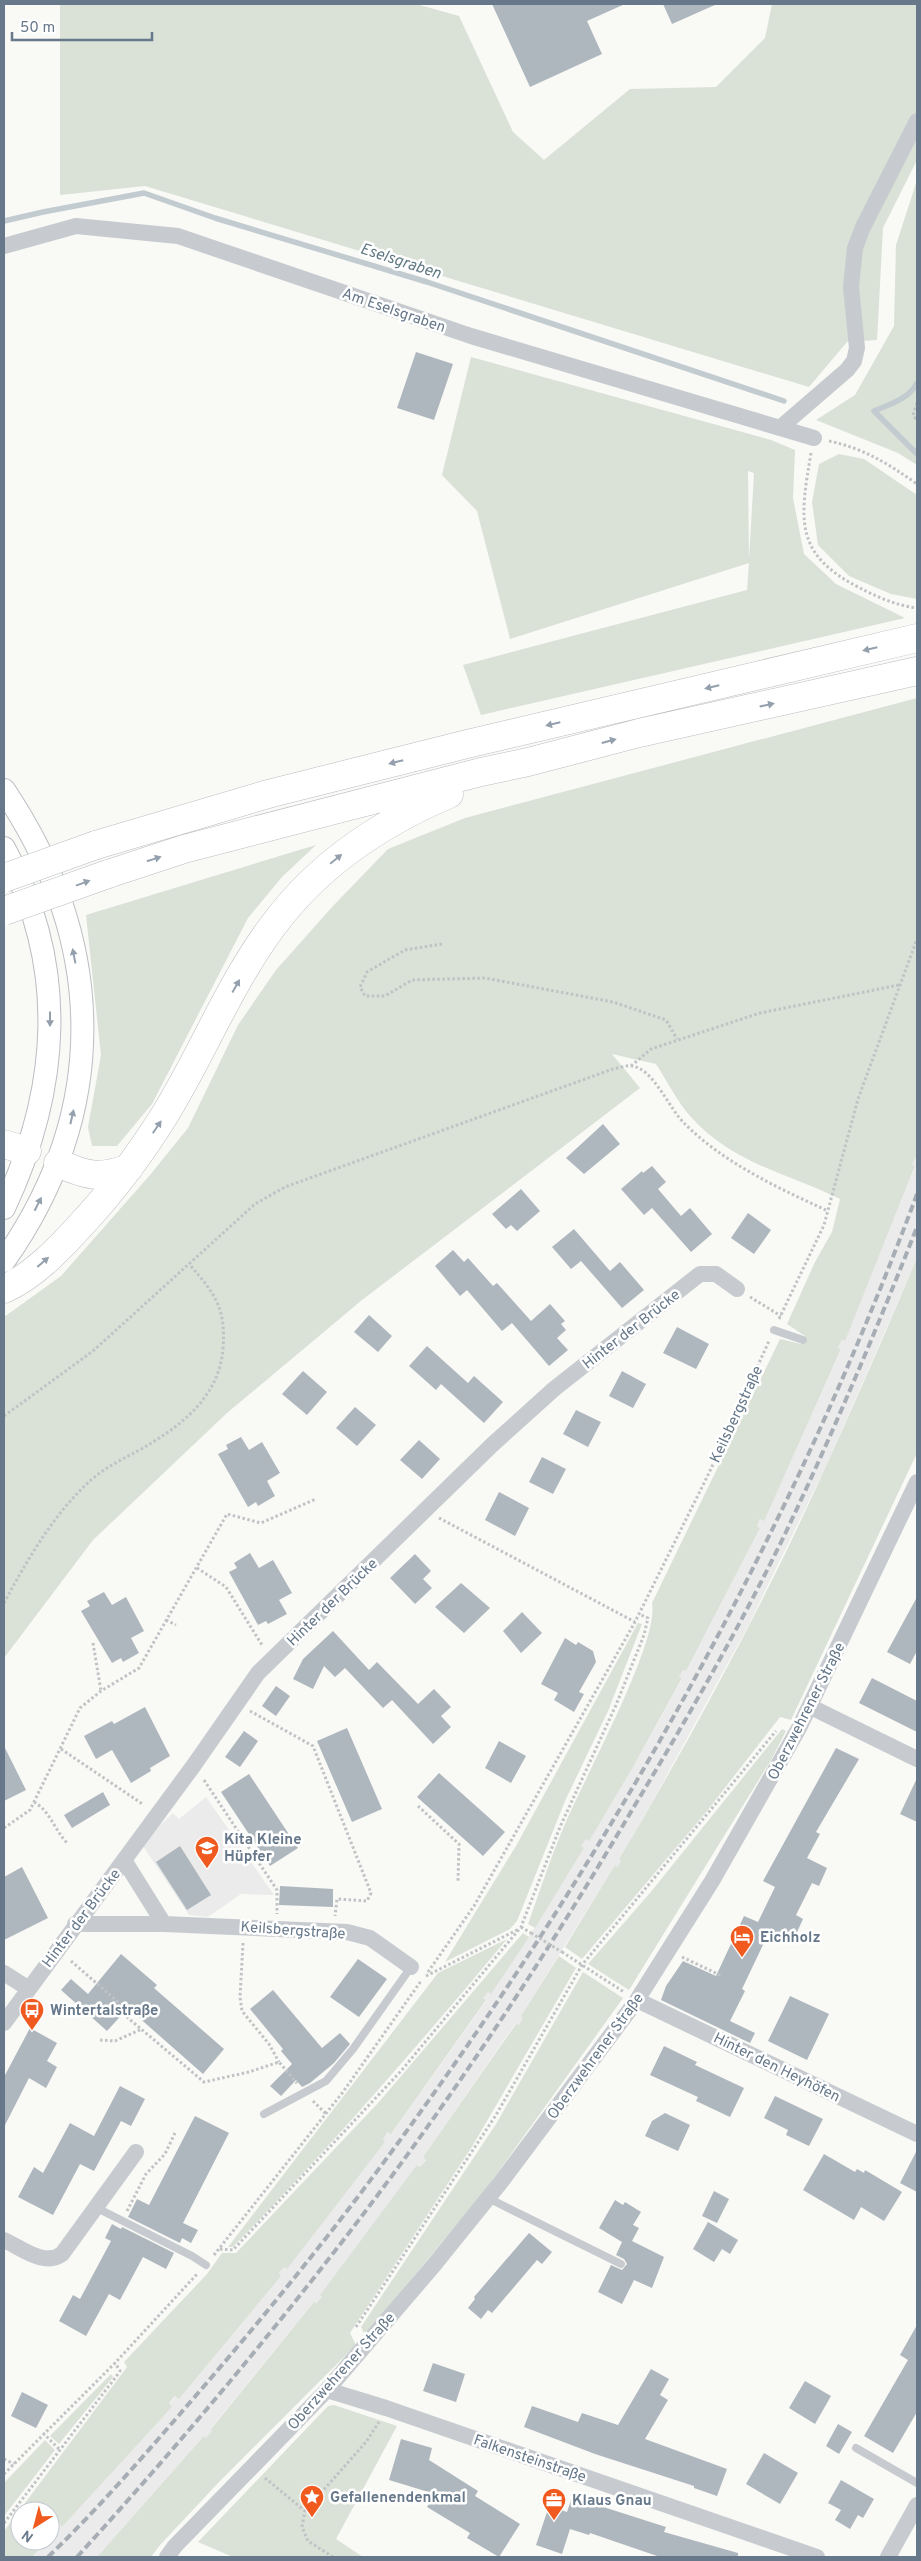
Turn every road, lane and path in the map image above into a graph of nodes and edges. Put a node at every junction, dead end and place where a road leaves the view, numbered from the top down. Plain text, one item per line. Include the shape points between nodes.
1 (917, 120) edge
2 (4, 246) edge
3 (917, 403) edge
4 (917, 421) edge
5 (782, 427) junction
6 (814, 438) junction
7 (917, 484) edge
8 (917, 608) edge
9 (917, 638) edge
10 (917, 671) edge
11 (528, 762) junction
12 (4, 790) edge
13 (4, 848) edge
14 (4, 878) edge
15 (4, 911) edge
16 (917, 939) edge
17 (442, 944) dead end
18 (900, 985) junction
19 (677, 1039) junction
20 (631, 1066) junction
21 (15, 1147) edge
22 (58, 1163) junction
23 (129, 1168) junction
24 (4, 1208) edge
25 (828, 1211) junction
26 (4, 1261) edge
27 (190, 1265) junction
28 (737, 1289) joint
29 (4, 1290) edge
30 (781, 1316) junction
31 (774, 1330) junction
32 (803, 1340) dead end
33 (4, 1416) edge
34 (917, 1482) edge
35 (316, 1499) dead end
36 (424, 1510) junction
37 (196, 1568) junction
38 (4, 1603) edge
39 (166, 1620) junction
40 (635, 1622) dead end
41 (176, 1626) dead end
42 (93, 1643) dead end
43 (272, 1661) junction
44 (101, 1691) junction
45 (236, 1704) junction
46 (811, 1707) junction
47 (799, 1728) junction
48 (61, 1750) junction
49 (917, 1759) edge
50 (194, 1765) junction
51 (34, 1802) junction
52 (418, 1806) dead end
53 (157, 1814) junction
54 (4, 1828) edge
55 (67, 1842) dead end
56 (124, 1860) junction
57 (458, 1881) dead end
58 (76, 1924) junction
59 (164, 1924) junction
60 (244, 1926) junction
61 (521, 1927) junction
62 (278, 1928) junction
63 (334, 1932) junction
64 (57, 1949) junction
65 (669, 1951) junction
66 (446, 1965) dead end
67 (582, 1965) junction
68 (411, 1967) joint
69 (4, 1973) edge
70 (722, 1976) dead end
71 (29, 1989) junction
72 (621, 1990) dead end
73 (637, 2000) junction
74 (4, 2023) edge
75 (142, 2029) junction
76 (100, 2040) dead end
77 (279, 2062) junction
78 (304, 2093) junction
79 (264, 2114) dead end
80 (326, 2114) dead end
81 (175, 2133) dead end
82 (917, 2134) edge
83 (136, 2152) dead end
84 (488, 2198) junction
85 (97, 2208) junction
86 (122, 2220) junction
87 (4, 2240) edge
88 (220, 2249) dead end
89 (621, 2264) dead end
90 (206, 2265) dead end
91 (368, 2344) junction
92 (115, 2363) dead end
93 (327, 2390) junction
94 (377, 2425) dead end
95 (43, 2433) dead end
96 (856, 2448) dead end
97 (60, 2450) junction
98 (4, 2459) edge
99 (14, 2464) dead end
100 (253, 2468) junction
101 (917, 2483) edge
102 (917, 2505) edge
103 (305, 2511) junction
104 (4, 2523) edge
105 (167, 2557) edge
106 (332, 2557) edge
107 (817, 2557) edge
108 (888, 2557) edge

1 - 5 street via 863,227 856,248 852,287 857,348 854,361
2 - 5 street, Am Eselsgraben via 76,226 178,236 470,336
3 - 4 path via 913,415
5 - 6 street, Am Eselsgraben
6 - 7 path via 865,451
6 - 8 path via 803,505 809,546 824,565 846,581 875,596
9 -> 14 highway, bridge via 268,794 96,845
11 -> 10 highway via 639,733
15 -> 11 highway, bridge via 184,849
23 -> 11 highway via 164,1116 259,946 275,922 314,879 390,822
22 -> 12 main road via 70,1126 80,1075 83,1021 77,971 62,907 50,874 37,843
13 -> 21 main road via 33,913 50,996 46,1073 35,1126
16 - 18 path, Keilsbergstraße
17 - 19 path via 405,950 367,972 360,987 365,996 385,996 412,980 485,978 613,1002 666,1020
18 - 19 path via 760,1013
18 - 25 path, Keilsbergstraße via 858,1099
19 - 20 path via 651,1049
20 - 25 path via 643,1069 683,1122 708,1144 739,1166
20 - 27 path via 613,1069 285,1187 255,1204
21 - 22 main road
21 - 24 main road
22 - 23 highway via 100,1176
26 -> 22 main road via 26,1228
29 -> 23 highway via 65,1242
25 - 30 path, Keilsbergstraße
27 - 33 path via 93,1351
27 - 38 path via 218,1300 224,1326 222,1357 216,1380 204,1402 144,1447 106,1467 89,1481 43,1536
28 - 30 path
28 - 36 street, Hinter der Brücke via 716,1274 700,1274 554,1389
30 - 31 path, Keilsbergstraße
31 - 32 lane
31 - 61 path, Keilsbergstraße via 709,1473 639,1614 648,1618 644,1634 616,1705 560,1827
34 - 46 street, Oberzwehrener Straße
35 - 37 path via 261,1523 227,1514
36 - 40 path
36 - 43 street, Hinter der Brücke
37 - 39 path
37 - 43 path via 226,1587
39 - 41 path
39 - 44 path via 139,1668
42 - 44 path
43 - 45 street, Hinter der Brücke via 258,1673
44 - 48 path via 80,1708
45 - 50 street, Hinter der Brücke
45 - 63 path via 313,1746 370,1893 367,1901 337,1899
46 - 47 street, Oberzwehrener Straße
46 - 49 street
47 - 65 street, Oberzwehrener Straße
47 - 67 path via 782,1723
48 - 51 path
48 - 53 path
50 - 53 street, Hinter der Brücke
50 - 62 path via 277,1890
51 - 54 path via 30,1810
51 - 55 path via 44,1808 59,1835
52 - 57 path via 459,1844
53 - 56 street, Hinter der Brücke
56 - 58 street, Hinter der Brücke
56 - 59 street
58 - 59 street, Keilsbergstraße
58 - 64 street, Hinter der Brücke
59 - 60 street, Keilsbergstraße
60 - 62 street, Keilsbergstraße
60 - 77 path via 242,2011
61 - 66 path
61 - 67 path, bridge
61 - 88 path via 401,2072 284,2198 233,2250
62 - 63 street, Keilsbergstraße
63 - 68 street, Keilsbergstraße via 370,1938
64 - 71 street, Hinter der Brücke
64 - 75 path via 124,2008 128,2018
65 - 70 path
65 - 73 street, Oberzwehrener Straße
67 - 72 path
67 - 91 path via 496,2115 356,2328
68 - 78 lane via 353,2050 326,2081
69 - 71 street
71 - 74 street, Hinter der Brücke
73 - 82 street, Hinter den Heyhöfen
73 - 84 street, Oberzwehrener Straße
75 - 76 path via 115,2041
75 - 77 path via 204,2082
77 - 78 path
78 - 79 lane
78 - 80 path
81 - 86 path via 165,2154 146,2174
83 - 85 street
84 - 89 lane
84 - 91 street, Oberzwehrener Straße
85 - 86 lane
85 - 87 street via 54,2260 45,2260
86 - 90 lane
91 - 93 street, Oberzwehrener Straße
92 - 97 path via 120,2370
93 - 100 street, Oberzwehrener Straße
93 - 107 street, Falkensteinstraße
94 - 103 path
95 - 97 path
96 - 101 lane
97 - 104 path
98 - 99 path
100 - 103 path
100 - 105 street, Oberzwehrener Straße
102 - 108 street
103 - 106 path via 302,2527 308,2541

